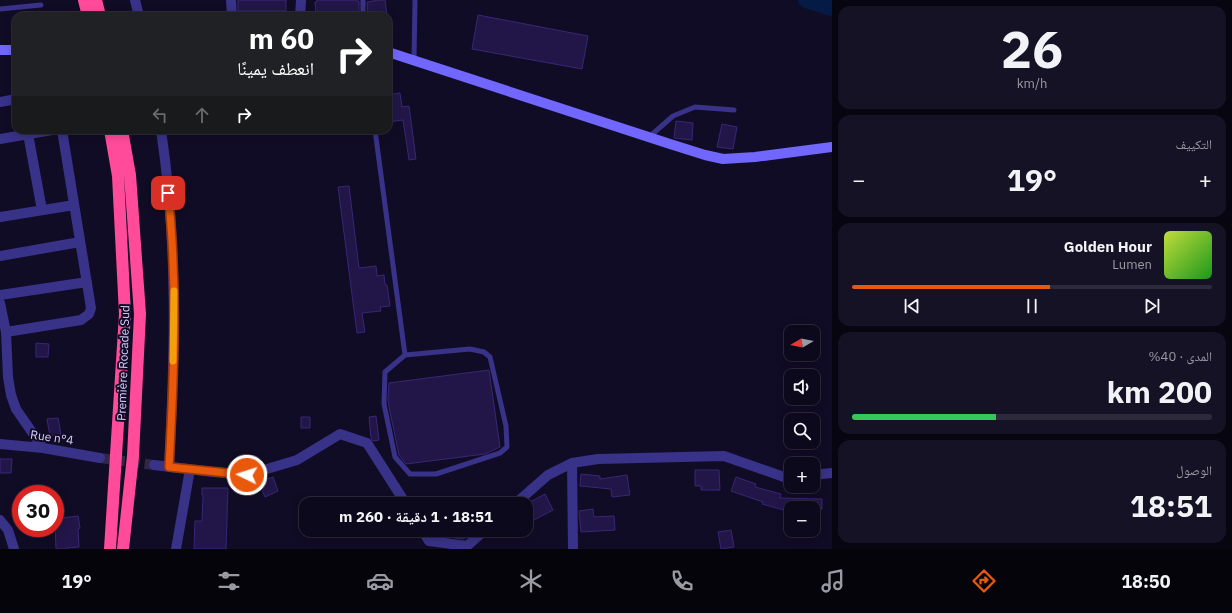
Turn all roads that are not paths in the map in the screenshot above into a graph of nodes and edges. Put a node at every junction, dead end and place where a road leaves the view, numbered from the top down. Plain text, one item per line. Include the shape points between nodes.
1 (84, 0) edge
2 (96, 0) edge
3 (135, 0) edge
4 (231, 0) edge
5 (301, 0) edge
6 (363, 0) edge
7 (416, 0) edge
8 (41, 5) dead end
9 (0, 9) edge
10 (87, 12) edge
11 (99, 12) edge
12 (138, 12) edge
13 (232, 12) edge
14 (300, 12) edge
15 (363, 12) edge
16 (0, 50) edge
17 (12, 50) edge
18 (392, 53) edge
19 (414, 60) junction
20 (12, 100) edge
21 (0, 102) edge
22 (734, 110) dead end
23 (28, 134) joint
24 (63, 134) edge
25 (111, 134) edge
26 (123, 134) edge
27 (161, 134) edge
28 (376, 134) edge
29 (649, 138) junction
30 (0, 139) edge
31 (832, 147) edge
32 (74, 205) junction
33 (42, 210) junction
34 (0, 217) edge
35 (80, 242) junction
36 (0, 256) edge
37 (87, 282) junction
38 (0, 295) edge
39 (0, 303) edge
40 (6, 332) junction
41 (405, 355) junction
42 (0, 444) edge
43 (43, 448) junction
44 (100, 458) tunnel mouth
45 (572, 463) junction
46 (154, 465) tunnel mouth
47 (169, 467) junction
48 (190, 469) junction
49 (832, 474) edge
50 (820, 475) edge
51 (784, 477) edge
52 (402, 497) edge
53 (523, 497) edge
54 (0, 520) edge
55 (426, 537) edge
56 (477, 537) edge
57 (14, 549) edge
58 (110, 549) edge
59 (123, 549) edge
60 (176, 549) edge
61 (573, 549) edge

1 - 10 highway
2 - 11 highway
3 - 12 street
4 - 13 street
5 - 14 street
6 - 15 lane
7 - 19 lane
8 - 9 lane
16 - 17 main road
18 - 19 main road
19 - 29 main road
20 - 21 street
22 - 29 lane via 695,107 673,116
23 - 30 street
23 - 33 street
24 - 32 street
25 - 58 highway, Première Rocade Sud via 118,176 125,314
26 - 59 highway, Première Rocade Sud via 130,175 140,314 132,456
27 - 47 street via 173,247 174,327
28 - 41 lane
29 - 31 main road via 724,159
32 - 33 street
32 - 35 street
33 - 34 street
35 - 36 street
35 - 37 street
37 - 38 street
37 - 40 street via 91,308 84,318
39 - 40 street
40 - 43 street via 11,395 16,409
41 - 41 lane via 470,349 484,352 490,358 506,426 507,447 500,453 436,474 410,474 394,457 384,404 385,372
42 - 43 street, Rue n°4
43 - 44 street, Rue n°4
45 - 51 street via 598,459 724,456
45 - 53 street via 548,476
45 - 61 street
46 - 47 street
47 - 48 street
48 - 52 street via 247,475 297,460 340,434 367,443
48 - 60 street
49 - 50 street
54 - 57 street via 8,530
55 - 56 street via 429,541 466,546

